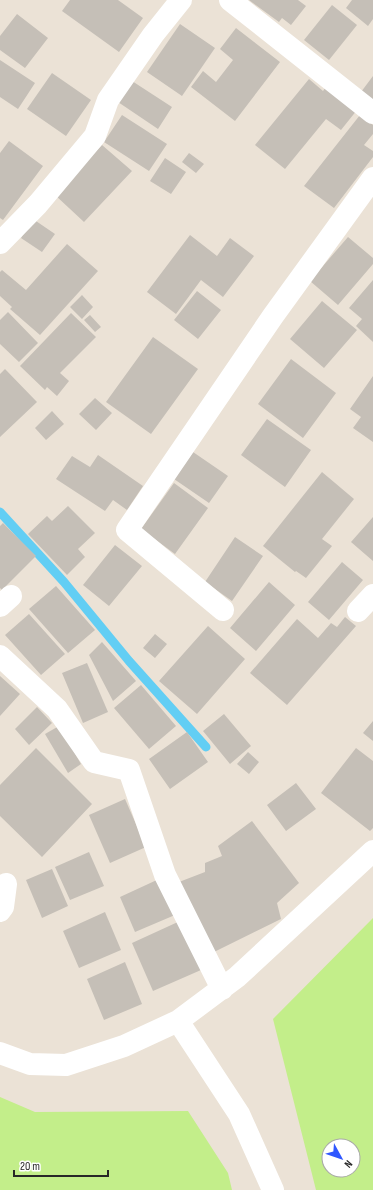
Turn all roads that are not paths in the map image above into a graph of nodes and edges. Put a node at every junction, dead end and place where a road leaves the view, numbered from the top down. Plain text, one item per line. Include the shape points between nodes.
1 (181, 0) edge
2 (230, 0) edge
3 (373, 113) edge
4 (373, 178) edge
5 (3, 237) edge
6 (373, 596) edge
7 (223, 610) dead end
8 (358, 611) dead end
9 (0, 656) edge
10 (373, 851) edge
11 (6, 884) dead end
12 (0, 910) edge
13 (222, 989) junction
14 (178, 1021) junction
15 (0, 1053) edge
16 (273, 1190) edge

1 - 5 street via 108,100 95,136 38,204
2 - 3 street
4 - 7 street via 273,316 127,530
6 - 8 street
9 - 13 street via 57,709 94,762 128,770 165,875
10 - 13 street
11 - 12 street via 3,907
13 - 14 street
14 - 15 street via 124,1046 66,1065 30,1064
14 - 16 street via 239,1114

